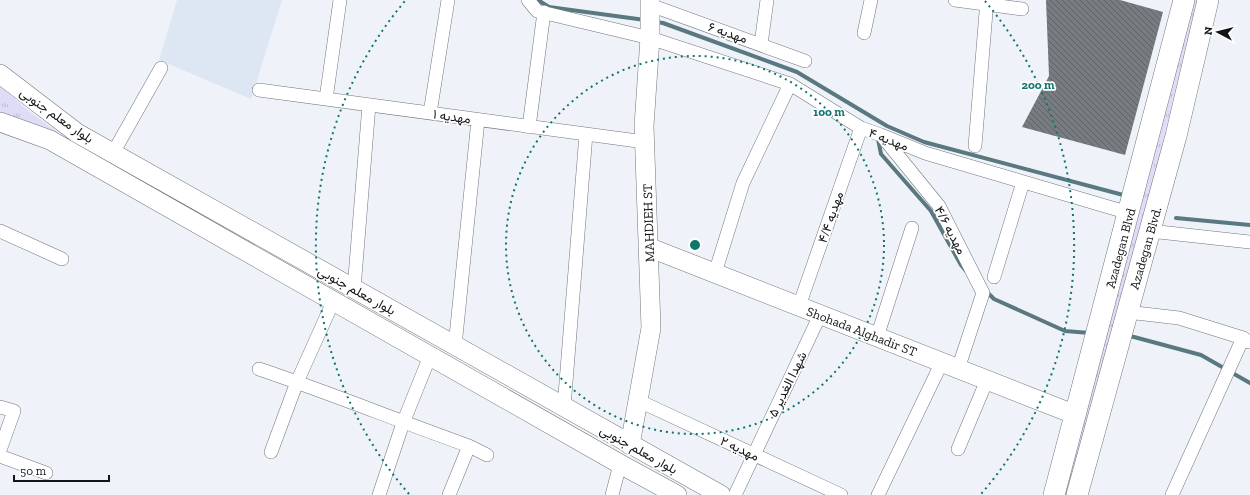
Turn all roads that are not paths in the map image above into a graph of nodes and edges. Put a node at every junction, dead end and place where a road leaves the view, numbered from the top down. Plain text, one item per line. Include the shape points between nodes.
1 (340, 0) edge
2 (448, 0) edge
3 (528, 0) edge
4 (767, 0) edge
5 (871, 0) edge
6 (955, 0) edge
7 (1184, 0) edge
8 (1208, 0) edge
9 (650, 2) edge
10 (987, 2) edge
11 (1022, 9) dead end
12 (544, 12) junction
13 (864, 33) dead end
14 (650, 38) junction
15 (761, 44) junction
16 (805, 61) dead end
17 (161, 68) dead end
18 (0, 74) edge
19 (790, 84) junction
20 (260, 90) dead end
21 (326, 99) junction
22 (369, 105) junction
23 (430, 113) junction
24 (478, 120) junction
25 (0, 122) edge
26 (529, 126) junction
27 (861, 128) junction
28 (586, 134) junction
29 (881, 134) junction
30 (645, 142) junction
31 (975, 146) dead end
32 (113, 153) junction
33 (1023, 182) junction
34 (1129, 213) junction
35 (912, 228) dead end
36 (0, 231) edge
37 (1150, 231) junction
38 (1250, 242) edge
39 (648, 247) junction
40 (62, 259) dead end
41 (715, 273) junction
42 (994, 277) dead end
43 (354, 289) junction
44 (333, 302) junction
45 (799, 306) junction
46 (1127, 312) junction
47 (820, 314) junction
48 (878, 337) junction
49 (1246, 341) edge
50 (455, 346) junction
51 (430, 356) junction
52 (950, 365) junction
53 (259, 369) dead end
54 (987, 380) junction
55 (297, 382) junction
56 (639, 401) junction
57 (0, 407) edge
58 (564, 407) junction
59 (1076, 415) junction
60 (403, 423) junction
61 (630, 445) junction
62 (469, 446) junction
63 (958, 449) dead end
64 (0, 450) edge
65 (271, 452) dead end
66 (753, 454) junction
67 (487, 455) dead end
68 (0, 456) edge
69 (620, 464) junction
70 (46, 473) dead end
71 (379, 495) edge
72 (449, 495) edge
73 (612, 495) edge
74 (677, 495) edge
75 (721, 495) edge
76 (735, 495) edge
77 (841, 495) edge
78 (878, 495) edge
79 (1054, 495) edge
80 (1077, 495) edge
81 (1172, 495) edge

1 - 21 street
2 - 23 street
3 - 12 street via 537,11
4 - 15 street
5 - 13 street
6 - 10 street
7 - 34 main road, َAzadegan Blvd
8 - 37 main road, Azadegan Blvd. via 1176,136
9 - 14 main road, MAHDIEH ST
9 - 15 street, مهدیه ۶
10 - 11 street
10 - 31 street
12 - 14 street, مهدیه ۴
12 - 26 street
14 - 19 street, مهدیه ۴
14 - 30 main road, MAHDIEH ST
15 - 16 street, مهدیه ۶
17 - 32 street
18 - 32 main road, بلوار معلم جنوبی via 77,133
19 - 27 street, مهدیه ۴
19 - 41 street via 744,183
20 - 21 street, مهدیه ۱
21 - 22 street, مهدیه ۱
22 - 23 street, مهدیه ۱
22 - 43 street
23 - 24 street, مهدیه ۱
24 - 26 street, مهدیه ۱
24 - 50 street
25 - 44 main road, بلوار معلم جنوبی via 50,140
26 - 28 street, مهدیه ۱
27 - 29 street, مهدیه ۴
27 - 45 street, مهدیه ۴/۴
28 - 30 street, مهدیه ۱
28 - 58 street
29 - 33 street, مهدیه ۴ via 925,152
29 - 52 street, مهدیه ۴/۶ via 939,206 983,293
30 - 39 main road, MAHDIEH ST
32 - 43 main road, بلوار معلم جنوبی
33 - 34 street, مهدیه ۴
33 - 42 street
34 - 59 main road, َAzadegan Blvd
35 - 48 street
36 - 40 street
37 - 38 street
37 - 46 main road, Azadegan Blvd.
39 - 41 main road, Shohada Alghadir ST
39 - 56 main road, MAHDIEH ST via 651,328
41 - 45 main road, Shohada Alghadir ST
43 - 50 main road, بلوار معلم جنوبی
44 - 51 main road, بلوار معلم جنوبی
44 - 55 street
45 - 47 main road, Shohada Alghadir ST
46 - 49 street via 1179,318
46 - 80 main road, Azadegan Blvd.
47 - 48 main road, Shohada Alghadir ST
47 - 66 street, شهدا الغدیر ۵
48 - 52 main road, Shohada Alghadir ST
49 - 81 street
50 - 58 main road, بلوار معلم جنوبی
51 - 60 street
51 - 69 main road, بلوار معلم جنوبی
52 - 54 main road, Shohada Alghadir ST
52 - 78 street
53 - 55 street
54 - 59 main road, Shohada Alghadir ST
54 - 63 street
55 - 60 street
55 - 65 street
56 - 61 main road, MAHDIEH ST
56 - 66 street, مهدیه ۲
57 - 64 street via 14,412
58 - 61 main road, بلوار معلم جنوبی
59 - 79 main road, َAzadegan Blvd
60 - 62 street
60 - 71 street
61 - 75 main road, بلوار معلم جنوبی
62 - 67 street
62 - 72 street
66 - 76 street, شهدا الغدیر ۵
66 - 77 street, مهدیه ۲
68 - 70 street
69 - 73 street
69 - 74 main road, بلوار معلم جنوبی

